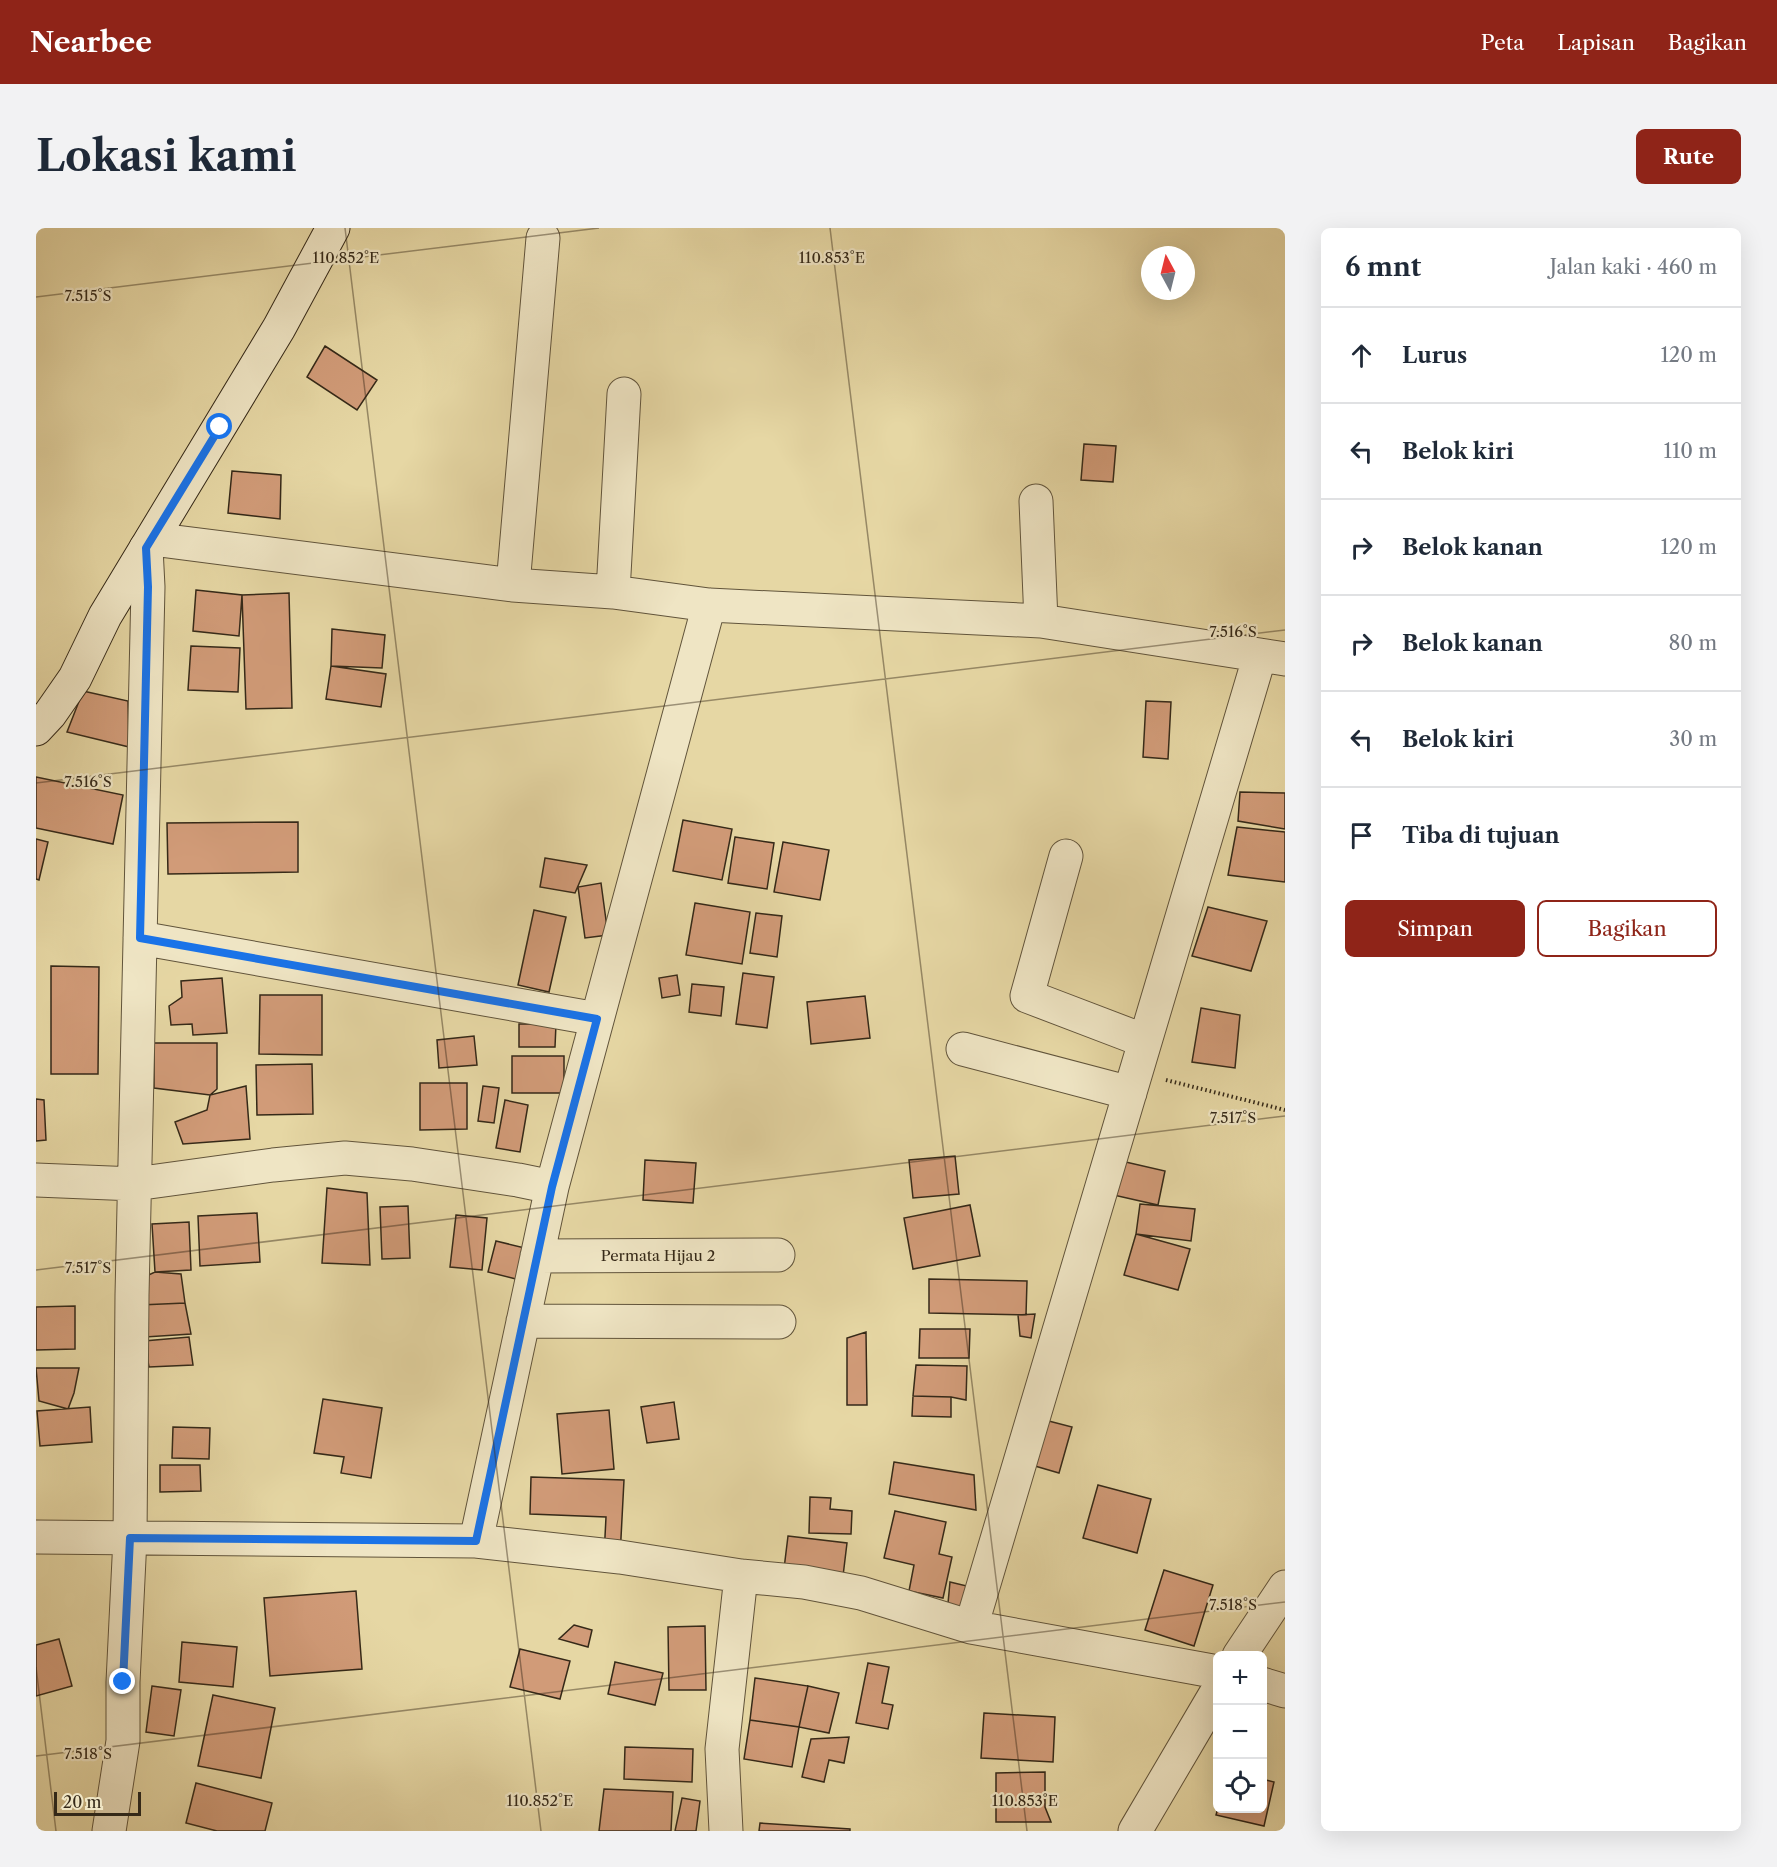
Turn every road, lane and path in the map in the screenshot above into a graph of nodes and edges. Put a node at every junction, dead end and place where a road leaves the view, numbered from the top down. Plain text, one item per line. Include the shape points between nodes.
1 (328, 238) edge
2 (543, 238) dead end
3 (624, 394) dead end
4 (1036, 501) dead end
5 (149, 543) junction
6 (513, 585) junction
7 (613, 592) junction
8 (709, 605) junction
9 (1041, 621) junction
10 (1272, 657) edge
11 (36, 729) edge
12 (1066, 856) dead end
13 (140, 938) junction
14 (597, 1019) junction
15 (1145, 1041) junction
16 (963, 1049) dead end
17 (1133, 1083) junction
18 (1285, 1110) edge
19 (36, 1180) edge
20 (135, 1184) junction
21 (552, 1187) junction
22 (778, 1255) dead end
23 (537, 1256) junction
24 (523, 1321) junction
25 (779, 1322) dead end
26 (36, 1537) edge
27 (130, 1538) junction
28 (476, 1541) junction
29 (741, 1576) junction
30 (1285, 1587) edge
31 (971, 1627) junction
32 (1242, 1651) edge
33 (1213, 1671) edge
34 (1267, 1685) edge
35 (1285, 1691) edge
36 (1213, 1698) edge
37 (109, 1831) edge
38 (726, 1831) edge
39 (1135, 1831) edge

1 - 5 street via 279,328
2 - 6 street
3 - 7 street
4 - 9 street
5 - 6 street
5 - 11 street via 105,616 75,678
5 - 13 street
6 - 7 street
7 - 8 street
8 - 9 street
8 - 14 street
9 - 10 street
10 - 15 street
12 - 15 street via 1027,996
13 - 14 street
13 - 20 street
14 - 21 street
15 - 17 street
16 - 17 street
17 - 18 path
17 - 31 street
19 - 20 street
20 - 21 street via 345,1158 412,1164
20 - 27 street
21 - 23 street
22 - 23 street, Permata Hijau 2
23 - 24 street
24 - 25 street
24 - 28 street
26 - 27 street
27 - 28 street
27 - 37 street via 123,1741
28 - 29 street
29 - 31 street via 861,1593
29 - 38 street via 723,1749
30 - 32 street
31 - 33 street
34 - 35 street
36 - 39 street

